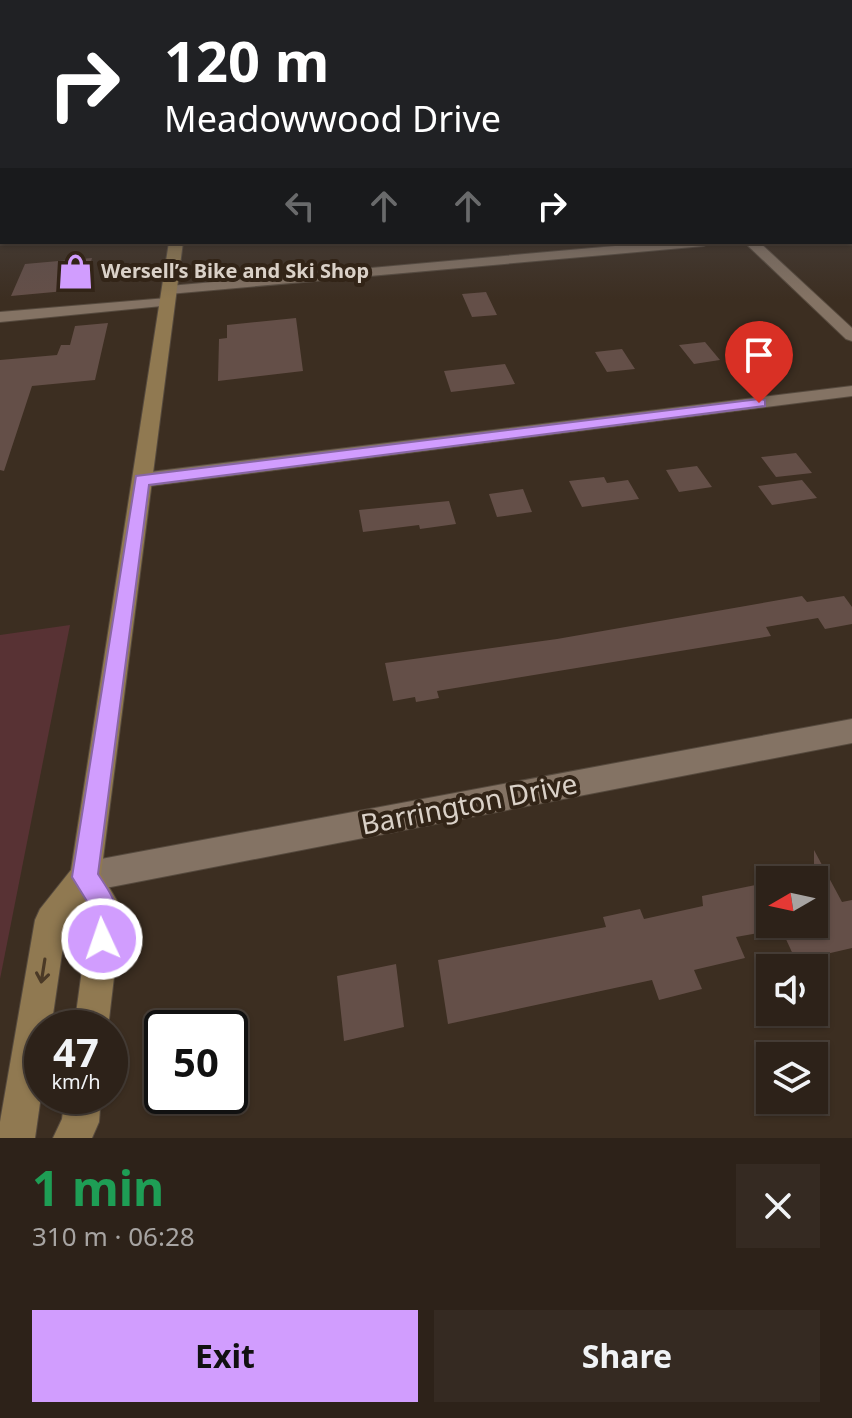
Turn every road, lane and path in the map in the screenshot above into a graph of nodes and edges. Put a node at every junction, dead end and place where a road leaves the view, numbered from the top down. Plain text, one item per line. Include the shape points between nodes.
1 (176, 244) edge
2 (684, 244) edge
3 (753, 244) edge
4 (168, 296) junction
5 (0, 317) edge
6 (852, 336) edge
7 (852, 391) edge
8 (142, 480) junction
9 (852, 731) edge
10 (85, 877) junction
11 (93, 1010) edge
12 (81, 1114) edge
13 (16, 1138) edge
14 (72, 1138) edge

1 - 4 main road
2 - 4 street
3 - 6 street
4 - 5 street
4 - 8 main road
7 - 8 street
8 - 10 main road
9 - 10 street, Barrington Drive
10 - 11 main road via 106,909
10 -> 13 main road via 51,920
12 - 14 main road

